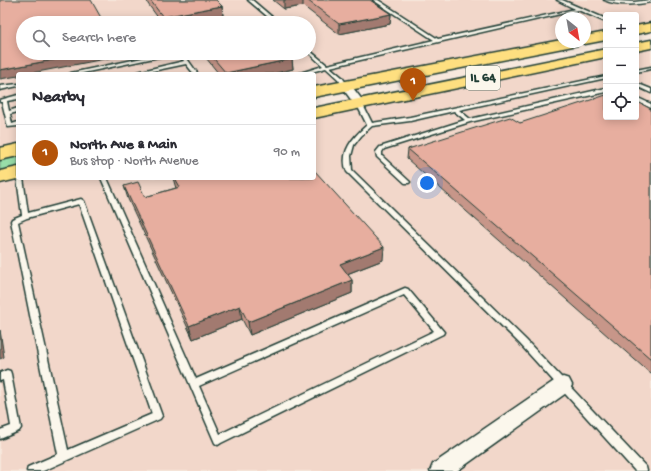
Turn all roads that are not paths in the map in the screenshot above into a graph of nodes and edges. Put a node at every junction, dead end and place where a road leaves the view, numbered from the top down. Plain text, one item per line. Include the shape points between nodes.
1 (250, 0) edge
2 (377, 0) edge
3 (559, 0) edge
4 (606, 0) edge
5 (651, 1) edge
6 (578, 9) junction
7 (269, 16) edge
8 (603, 20) edge
9 (651, 27) edge
10 (639, 29) edge
11 (603, 37) edge
12 (591, 39) edge
13 (438, 41) junction
14 (651, 44) edge
15 (555, 45) edge
16 (639, 46) edge
17 (603, 54) edge
18 (316, 57) edge
19 (139, 60) edge
20 (187, 62) joint
21 (327, 66) junction
22 (651, 68) edge
23 (639, 70) edge
24 (81, 72) edge
25 (140, 72) edge
26 (195, 72) edge
27 (306, 72) edge
28 (603, 78) edge
29 (16, 85) edge
30 (639, 85) edge
31 (346, 86) junction
32 (0, 88) edge
33 (603, 91) edge
34 (651, 91) edge
35 (316, 92) edge
36 (16, 98) edge
37 (639, 100) edge
38 (2, 101) edge
39 (359, 103) junction
40 (651, 106) edge
41 (454, 109) junction
42 (16, 111) edge
43 (7, 113) junction
44 (316, 113) edge
45 (469, 121) junction
46 (16, 124) edge
47 (370, 125) junction
48 (16, 150) edge
49 (0, 154) edge
50 (16, 173) edge
51 (0, 177) edge
52 (20, 180) edge
53 (105, 180) edge
54 (407, 182) dead end
55 (25, 216) junction
56 (0, 376) edge
57 (194, 384) junction
58 (563, 385) junction
59 (0, 435) edge
60 (64, 457) junction
61 (51, 467) edge
62 (32, 471) edge
63 (440, 471) edge
64 (642, 471) edge

1 - 7 lane
2 - 13 lane
3 - 6 lane
4 - 5 lane via 629,4
6 - 8 lane
6 - 13 lane
9 - 10 main road
11 - 12 main road
13 - 21 lane
14 - 16 main road
15 - 31 main road, IL 64
17 - 39 main road, IL 64
18 - 21 lane
19 - 24 lane
20 - 25 lane
20 - 26 lane
21 - 27 lane
21 - 31 lane
22 - 23 lane
28 - 41 lane
29 - 32 lane
30 - 34 lane
31 - 35 main road, IL 64
31 - 39 street
33 - 45 lane
36 - 38 lane
37 - 40 lane
38 - 43 lane
39 - 44 main road, IL 64
39 - 47 lane
41 - 45 lane
41 - 47 lane
42 - 43 lane
43 - 46 lane via 10,126
45 - 54 lane via 382,148 379,156
47 - 58 lane via 356,136 349,149 349,171 524,342
48 - 49 main road
50 - 51 main road
52 - 55 lane
53 - 57 lane
55 - 60 lane via 14,221
55 - 60 lane via 81,201 157,416
56 - 59 lane via 8,374 16,428
57 - 57 lane via 218,440 440,332 405,291
58 - 63 street
58 - 64 lane
60 - 61 lane
61 - 62 lane

